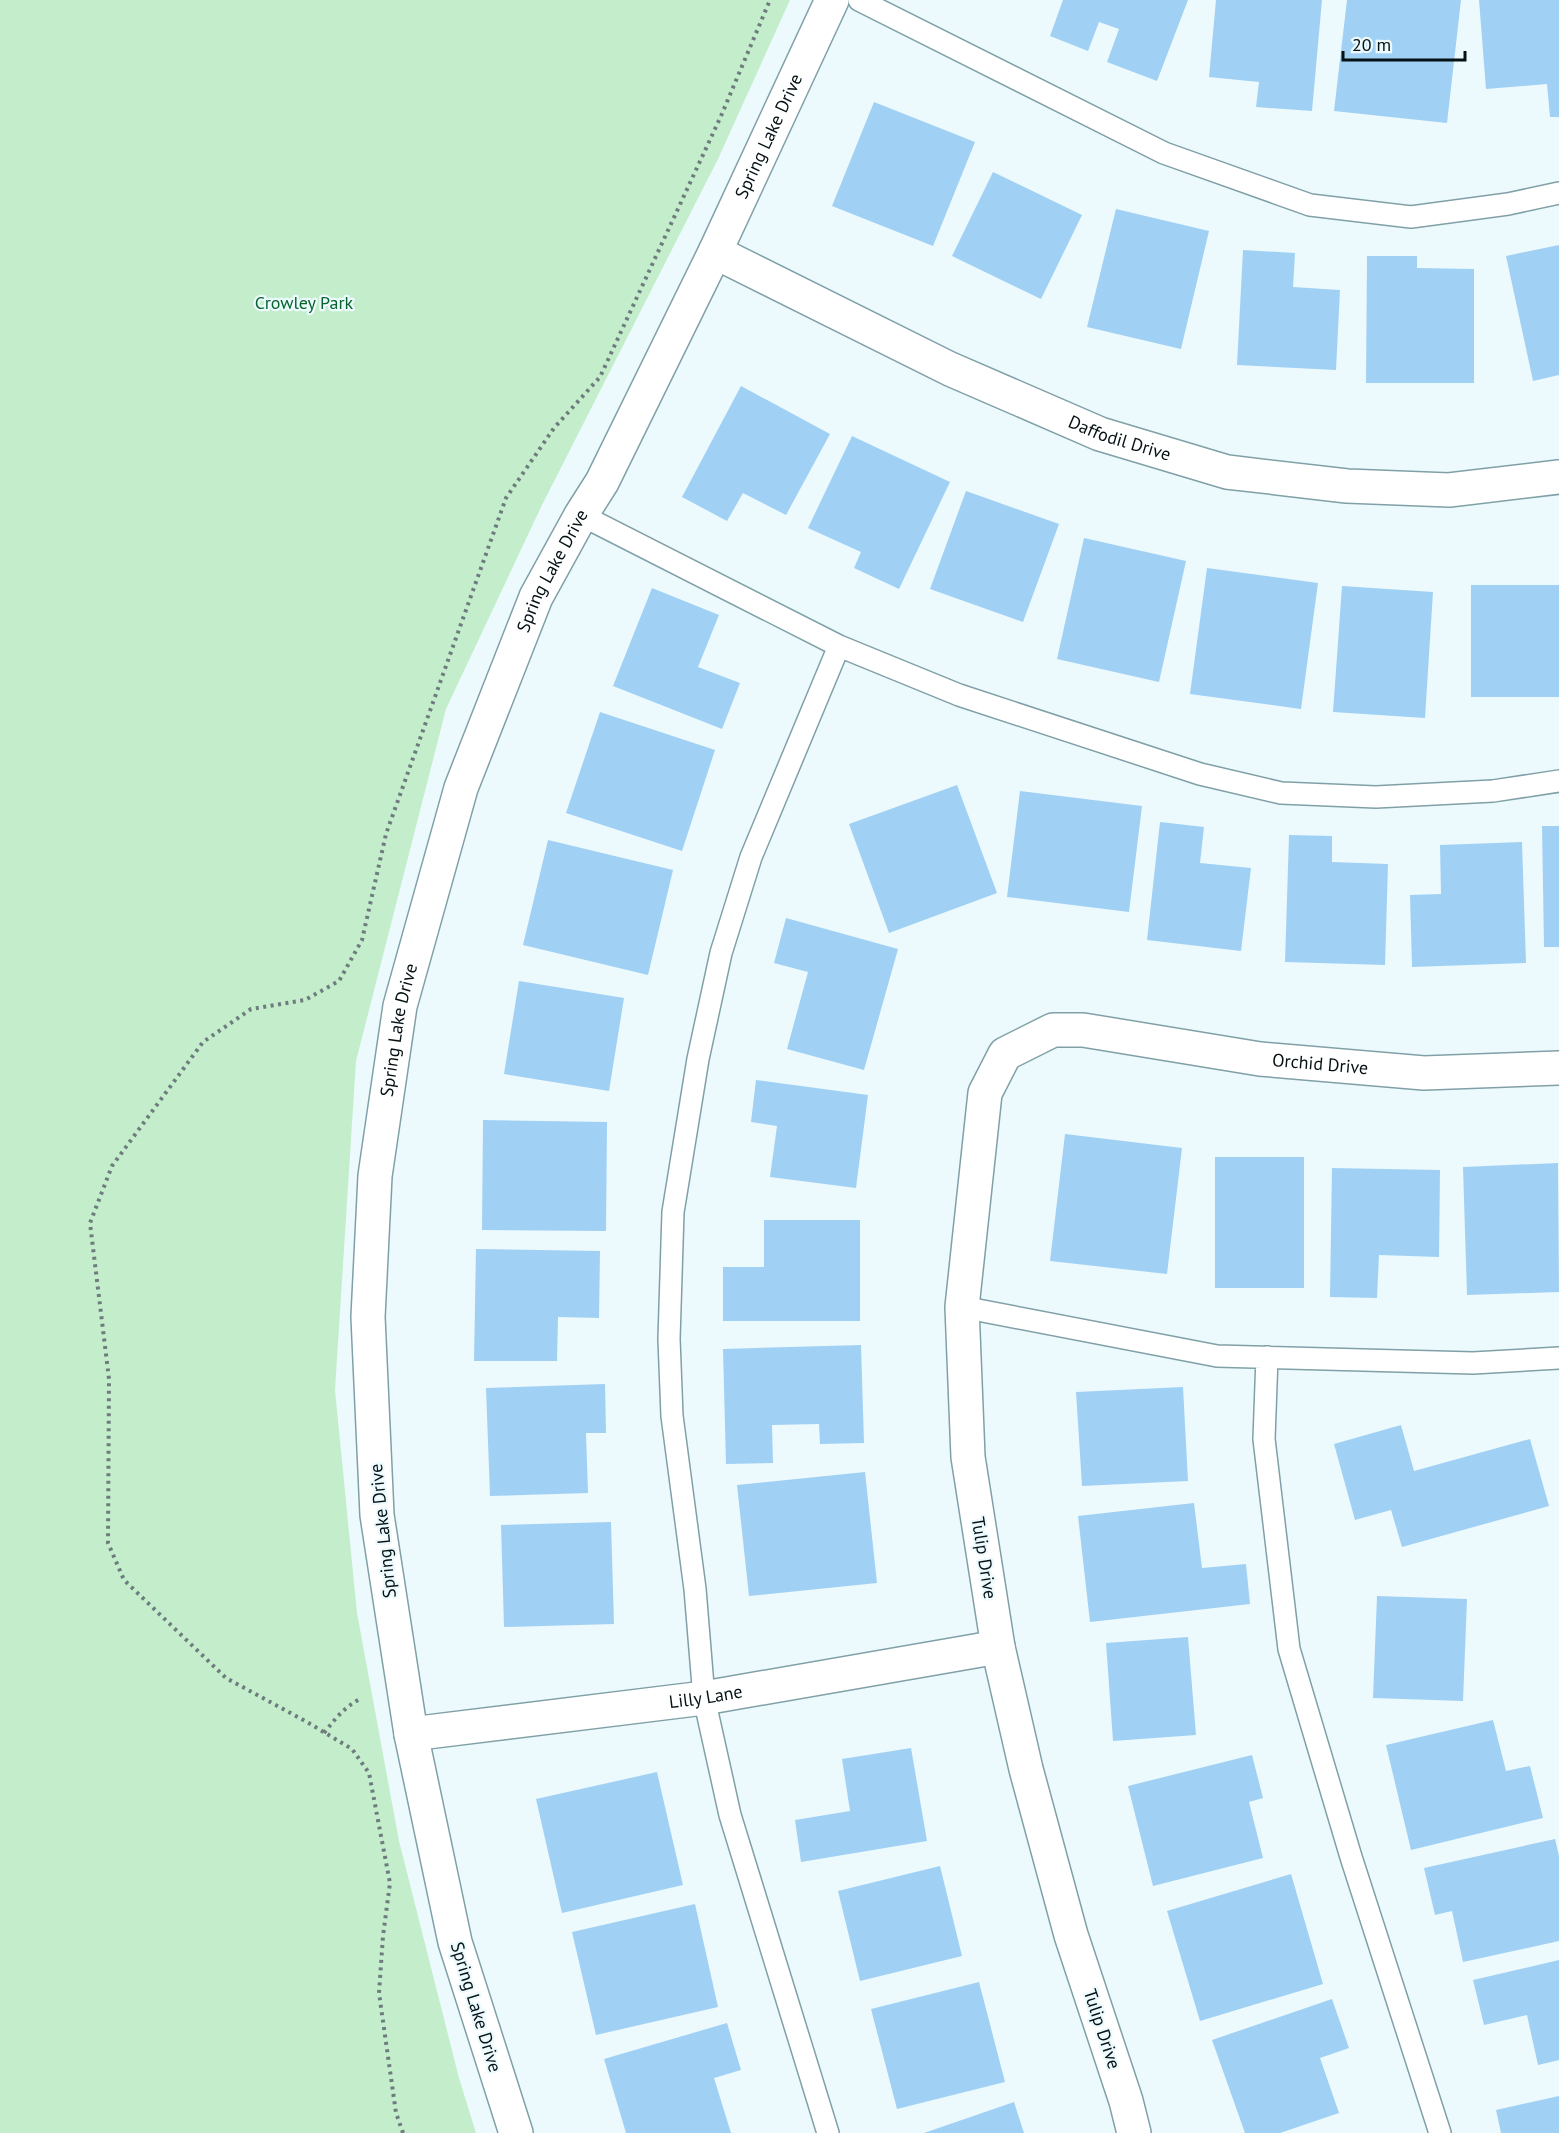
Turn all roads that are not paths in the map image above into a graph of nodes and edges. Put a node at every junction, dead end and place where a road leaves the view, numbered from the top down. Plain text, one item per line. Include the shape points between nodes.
1 (832, 0) edge
2 (859, 0) edge
3 (1559, 193) edge
4 (715, 252) junction
5 (1559, 477) edge
6 (581, 515) junction
7 (839, 646) junction
8 (1559, 781) edge
9 (1083, 1030) joint
10 (1559, 1068) edge
11 (962, 1307) junction
12 (1267, 1357) junction
13 (1559, 1358) edge
14 (998, 1647) junction
15 (704, 1698) junction
16 (411, 1734) junction
17 (516, 2133) edge
18 (828, 2133) edge
19 (1134, 2133) edge
20 (1440, 2133) edge

1 - 4 street, Spring Lake Drive
2 - 3 lane via 1164,153 1310,205 1412,217
4 - 5 street, Daffodil Drive via 950,369 1089,430 1227,472 1347,486 1449,490
4 - 6 street, Spring Lake Drive via 602,482
6 - 7 lane
6 - 16 street, Spring Lake Drive via 536,597 461,788 400,1006 375,1176 368,1317 377,1515
7 - 8 lane via 959,695 1040,722 1200,774 1281,793 1376,797 1493,791
7 - 15 lane via 751,857 721,953 673,1212 669,1339 672,1416
9 - 10 street, Orchid Drive via 1260,1059 1424,1073
9 - 11 street, Tulip Drive via 1053,1030 1005,1054 985,1093
11 - 12 lane via 1217,1356
11 - 14 street, Tulip Drive via 968,1457
12 - 13 lane via 1473,1363
12 - 20 lane via 1264,1439 1289,1649
14 - 15 street, Lilly Lane
14 - 19 street, Tulip Drive via 1071,1935
15 - 16 street, Lilly Lane
15 - 18 lane via 730,1815
16 - 17 street, Spring Lake Drive via 455,1941

